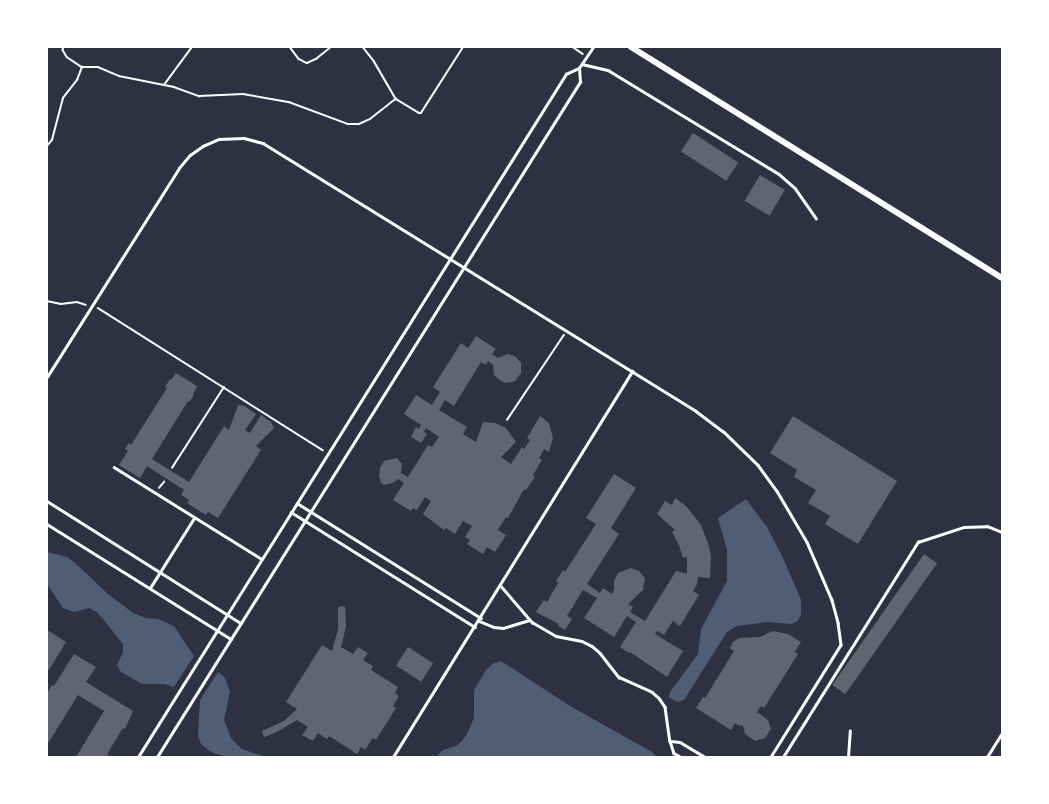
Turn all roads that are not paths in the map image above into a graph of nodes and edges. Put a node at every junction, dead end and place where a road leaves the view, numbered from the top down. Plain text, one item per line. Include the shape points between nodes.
1 (593, 47) edge
2 (631, 47) edge
3 (582, 64) junction
4 (579, 68) junction
5 (816, 218) dead end
6 (450, 258) junction
7 (464, 267) junction
8 (1002, 278) edge
9 (632, 371) junction
10 (47, 377) edge
11 (114, 467) dead end
12 (47, 501) edge
13 (297, 503) junction
14 (291, 512) junction
15 (311, 512) junction
16 (194, 517) junction
17 (305, 521) junction
18 (47, 524) edge
19 (1002, 532) edge
20 (262, 559) junction
21 (160, 572) junction
22 (501, 586) junction
23 (150, 588) junction
24 (227, 614) junction
25 (480, 619) junction
26 (529, 620) junction
27 (241, 623) junction
28 (475, 627) junction
29 (217, 630) junction
30 (231, 639) junction
31 (850, 731) dead end
32 (1002, 733) edge
33 (670, 741) junction
34 (138, 757) edge
35 (157, 757) edge
36 (393, 757) edge
37 (681, 757) edge
38 (705, 757) edge
39 (772, 757) edge
40 (783, 757) edge
41 (848, 757) edge
42 (987, 757) edge

1 - 3 lane
2 - 8 street
3 - 4 lane
3 - 5 lane via 608,70 779,174 796,188
4 - 6 lane via 566,74
4 - 7 lane via 580,82
6 - 7 lane
6 - 10 lane via 264,143 250,138 228,138 203,146 184,162
6 - 13 lane
7 - 9 lane
7 - 15 lane
9 - 22 lane
9 - 39 lane via 710,420 758,465 798,525 832,600 841,645
11 - 16 lane
12 - 21 lane
13 - 14 lane
13 - 15 lane
14 - 17 lane
14 - 20 lane
15 - 17 lane
15 - 25 lane
16 - 20 lane
16 - 21 lane
17 - 27 lane
17 - 28 lane
18 - 23 lane
19 - 40 lane via 987,526 964,527 918,542
20 - 24 lane
21 - 23 lane
21 - 24 lane
22 - 25 lane
22 - 26 lane
23 - 29 lane
24 - 27 lane
24 - 29 lane
25 - 26 lane via 490,626 503,628
25 - 28 lane
26 - 33 lane via 556,636 582,641 592,646 619,677 656,695 665,707
27 - 30 lane
28 - 36 lane
29 - 30 lane
29 - 34 lane
30 - 35 lane
31 - 41 lane
32 - 42 lane
33 - 37 lane via 674,753
33 - 38 lane via 680,742

